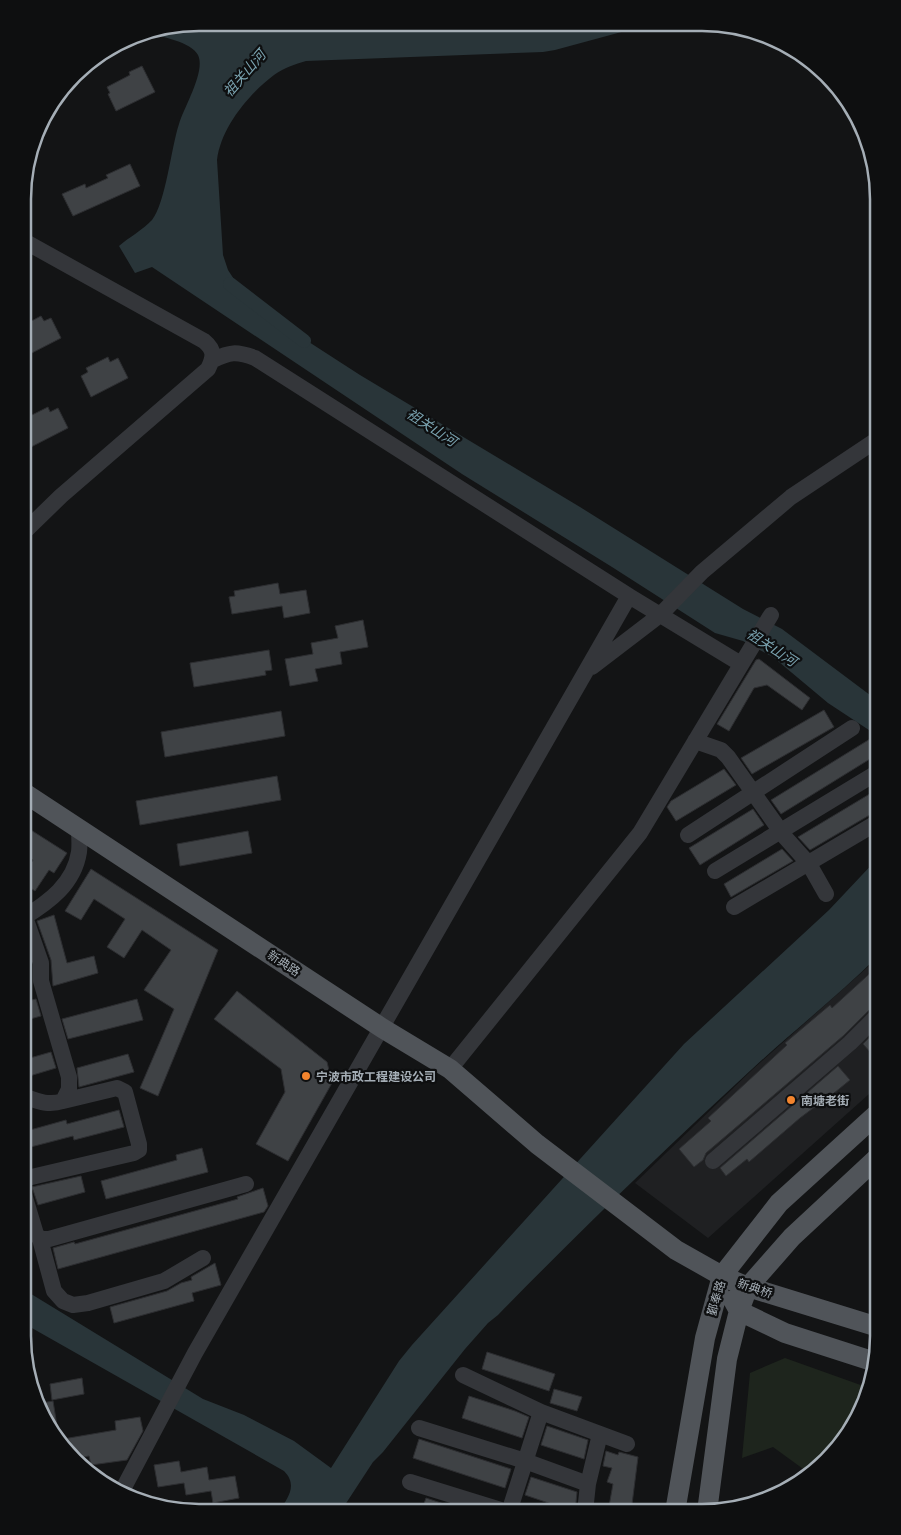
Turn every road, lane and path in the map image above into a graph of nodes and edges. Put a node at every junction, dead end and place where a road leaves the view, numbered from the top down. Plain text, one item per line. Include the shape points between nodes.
1 (31, 245) edge
2 (213, 360) junction
3 (870, 444) edge
4 (31, 525) edge
5 (629, 596) junction
6 (664, 611) junction
7 (771, 616) dead end
8 (744, 657) junction
9 (585, 672) junction
10 (852, 728) dead end
11 (695, 741) junction
12 (869, 777) edge
13 (753, 792) junction
14 (31, 797) edge
15 (869, 827) edge
16 (79, 828) junction
17 (782, 832) junction
18 (688, 834) dead end
19 (810, 864) junction
20 (715, 871) dead end
21 (826, 894) dead end
22 (734, 907) dead end
23 (31, 912) edge
24 (31, 936) edge
25 (869, 1025) edge
26 (382, 1028) junction
27 (450, 1069) junction
28 (31, 1099) edge
29 (63, 1101) junction
30 (869, 1121) edge
31 (713, 1161) dead end
32 (869, 1165) edge
33 (31, 1177) edge
34 (246, 1184) dead end
35 (31, 1217) edge
36 (40, 1239) junction
37 (203, 1258) dead end
38 (722, 1276) junction
39 (748, 1287) junction
40 (739, 1311) junction
41 (869, 1324) edge
42 (868, 1360) edge
43 (463, 1375) dead end
44 (541, 1412) junction
45 (419, 1428) dead end
46 (600, 1434) junction
47 (628, 1444) dead end
48 (525, 1461) junction
49 (410, 1482) dead end
50 (588, 1484) junction
51 (125, 1486) edge
52 (708, 1503) edge
53 (482, 1504) edge
54 (511, 1504) edge
55 (586, 1504) edge
56 (676, 1504) edge

1 - 2 street via 204,341 213,352
2 - 4 street via 208,369 60,496
2 - 5 street via 228,353 255,358
3 - 6 street via 791,497 700,574
5 - 6 street
5 - 9 street
6 - 8 street
6 - 9 street
7 - 8 street
8 - 11 street
9 - 26 street
10 - 13 street
11 - 13 street via 721,750
11 - 27 street via 640,833
12 - 17 street
13 - 17 street
13 - 18 street
14 - 16 main road, 新典路
15 - 19 street
16 - 23 street via 74,868 63,889
16 - 26 main road, 新典路
17 - 19 street
17 - 20 street
19 - 21 street
19 - 22 street
24 - 29 street via 41,963 42,981 69,1077 69,1089
25 - 31 street
26 - 27 main road, 新典路
26 - 51 street
27 - 38 main road, 新典路 via 537,1144 676,1250
28 - 29 street via 54,1104
29 - 33 street via 117,1088 125,1092 139,1150 134,1154
30 - 38 main road, 鄞奉路 via 779,1203
32 - 39 main road, 鄞奉路 via 792,1237
34 - 36 street
35 - 36 street
36 - 37 street via 54,1291 74,1305 164,1281
38 - 39 main road, 新典桥
38 - 40 main road, 新典桥
38 - 56 main road, 鄞奉路 via 705,1338
39 - 40 main road, 鄞奉路
39 - 41 main road, 新典桥
40 - 42 main road via 785,1333
40 - 52 main road, 鄞奉路 via 727,1359
43 - 44 street
44 - 46 street
44 - 48 street
45 - 48 street
46 - 47 street
46 - 50 street
48 - 50 street
48 - 54 street
49 - 53 street
50 - 55 street

